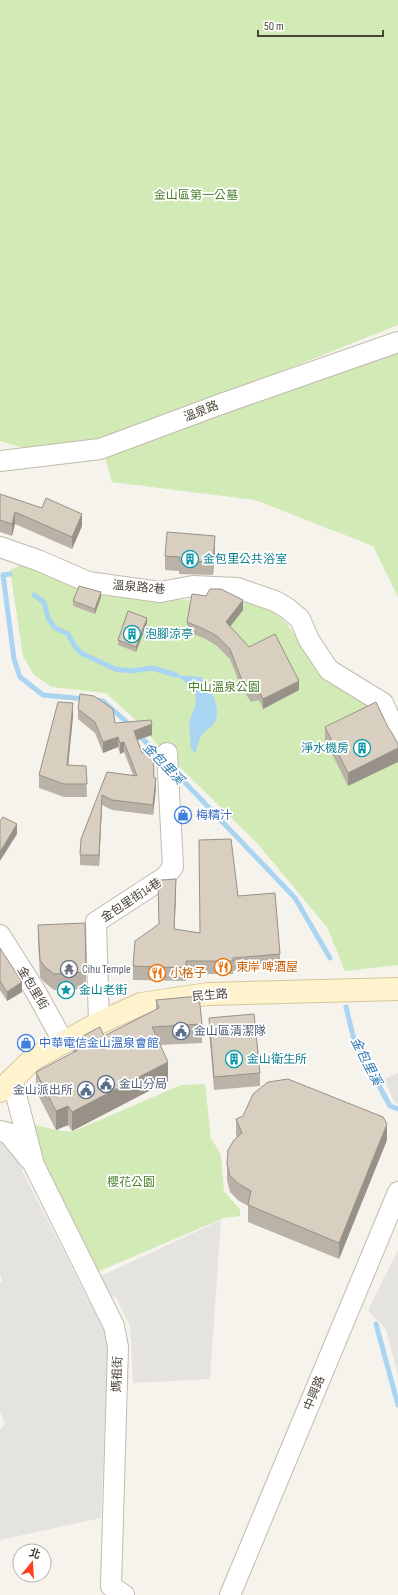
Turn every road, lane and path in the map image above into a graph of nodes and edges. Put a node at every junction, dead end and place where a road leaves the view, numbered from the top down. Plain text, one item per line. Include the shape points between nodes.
1 (398, 342) edge
2 (0, 461) edge
3 (3, 555) edge
4 (398, 736) edge
5 (167, 753) dead end
6 (0, 935) edge
7 (398, 989) edge
8 (99, 1023) junction
9 (64, 1043) junction
10 (6, 1085) edge
11 (0, 1131) edge
12 (34, 1165) junction
13 (398, 1192) edge
14 (124, 1595) edge
15 (230, 1595) edge

1 - 2 street, 溫泉路 via 100,449
3 - 4 street, 溫泉路2巷 via 40,561 88,582 160,592 193,586 237,588 275,601 300,619 308,640 329,670 382,702
5 - 8 street, 金包里街14巷 via 173,867 165,877 96,922
6 - 9 street, 金包里街
7 - 8 street, 民生路 via 208,994 141,1004
8 - 9 street, 民生路
9 - 10 street, 民生路 via 33,1059
10 - 12 street, 媽祖街
11 - 12 street, 媽祖街 via 8,1133
12 - 14 street, 媽祖街 via 114,1326 118,1348 111,1586
13 - 15 street, 中興路

